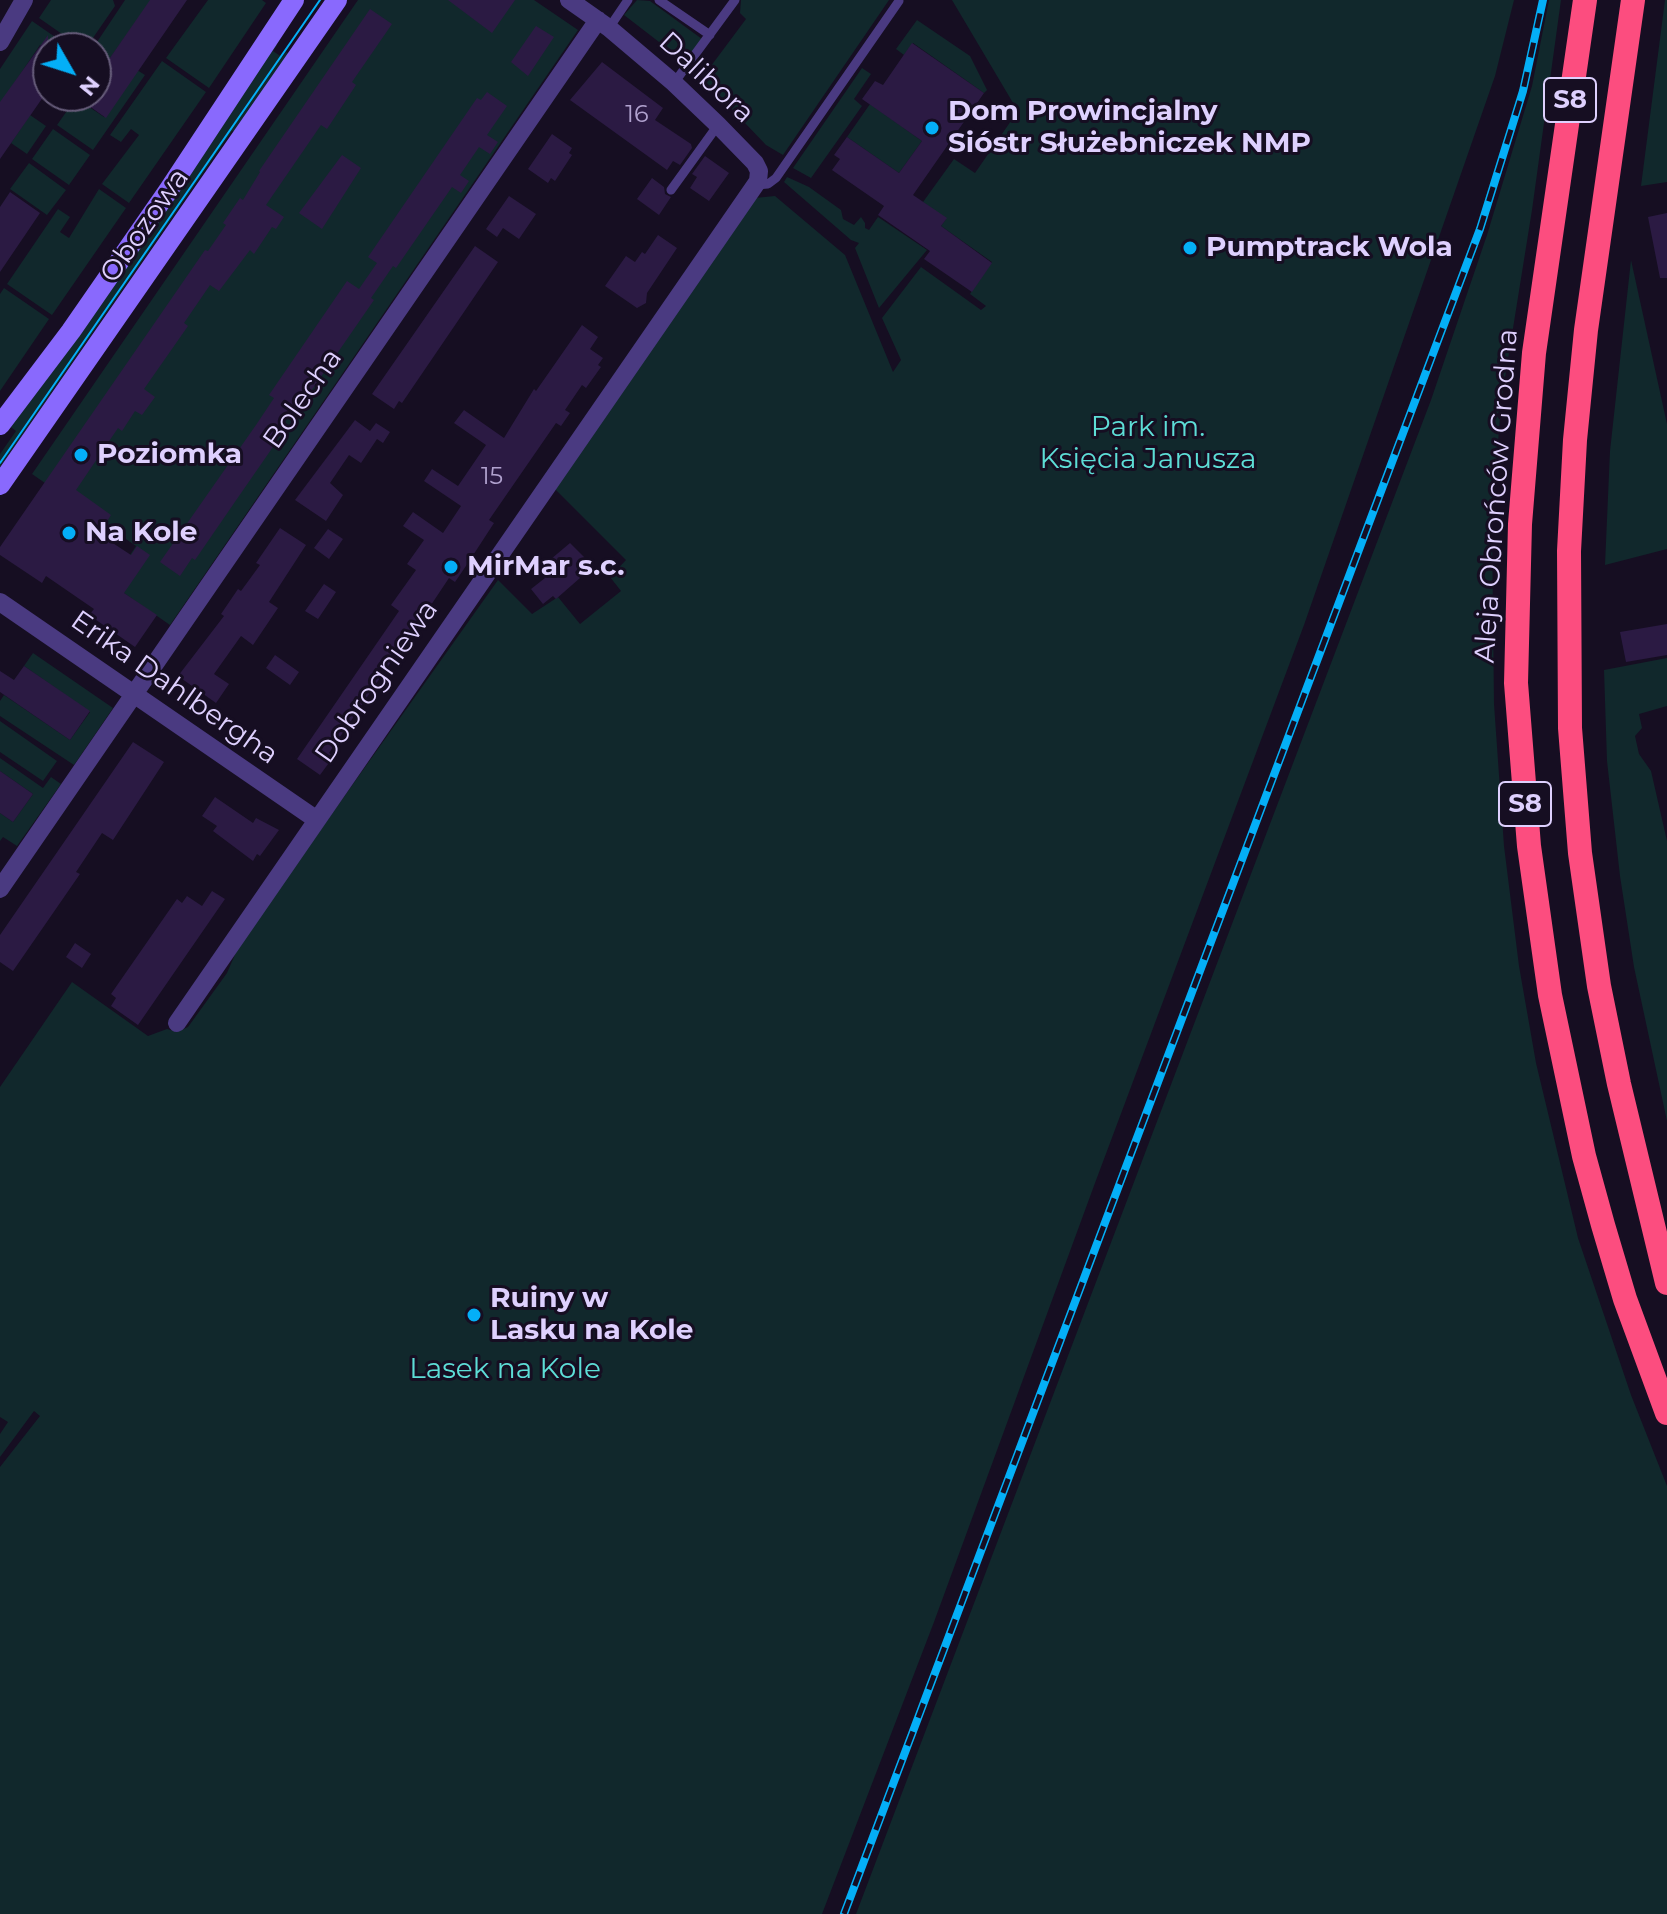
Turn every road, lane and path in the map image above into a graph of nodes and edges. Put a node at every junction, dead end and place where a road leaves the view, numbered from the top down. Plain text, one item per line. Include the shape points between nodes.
1 (24, 0) edge
2 (294, 0) edge
3 (337, 0) edge
4 (569, 0) edge
5 (628, 0) edge
6 (659, 0) edge
7 (735, 0) edge
8 (1585, 0) edge
9 (1633, 0) edge
10 (899, 1) edge
11 (603, 24) junction
12 (710, 35) junction
13 (0, 42) edge
14 (674, 83) junction
15 (718, 125) junction
16 (758, 180) junction
17 (671, 190) dead end
18 (2, 417) edge
19 (0, 485) edge
20 (0, 602) edge
21 (134, 695) junction
22 (317, 820) junction
23 (0, 889) edge
24 (177, 1023) dead end
25 (1638, 1161) junction
26 (1667, 1227) edge
27 (1667, 1283) edge
28 (1667, 1413) edge

1 - 13 street
2 - 18 street, Obozowa via 71,331
3 - 19 street, Obozowa
4 - 11 street, Dalibora
5 - 11 lane
6 - 12 lane
7 - 12 lane
8 - 28 highway, Aleja Obrońców Grodna / S8 via 1534,353 1520,524 1516,683 1529,846 1553,1010 1603,1225
9 - 25 highway, S8 via 1586,330 1575,440 1568,640 1580,853 1599,986
10 - 16 lane via 776,178 768,184
11 - 14 street, Dalibora
11 - 21 street, Bolecha
12 - 14 lane
14 - 15 street, Dalibora
15 - 16 street, Dalibora via 751,158
15 - 17 lane
16 - 22 street, Dobrogniewa
20 - 21 street, Erika Dahlbergha
21 - 22 street, Erika Dahlbergha
21 - 23 street, Bolecha
22 - 24 street, Dobrogniewa
25 - 26 highway
25 - 27 highway, S8

